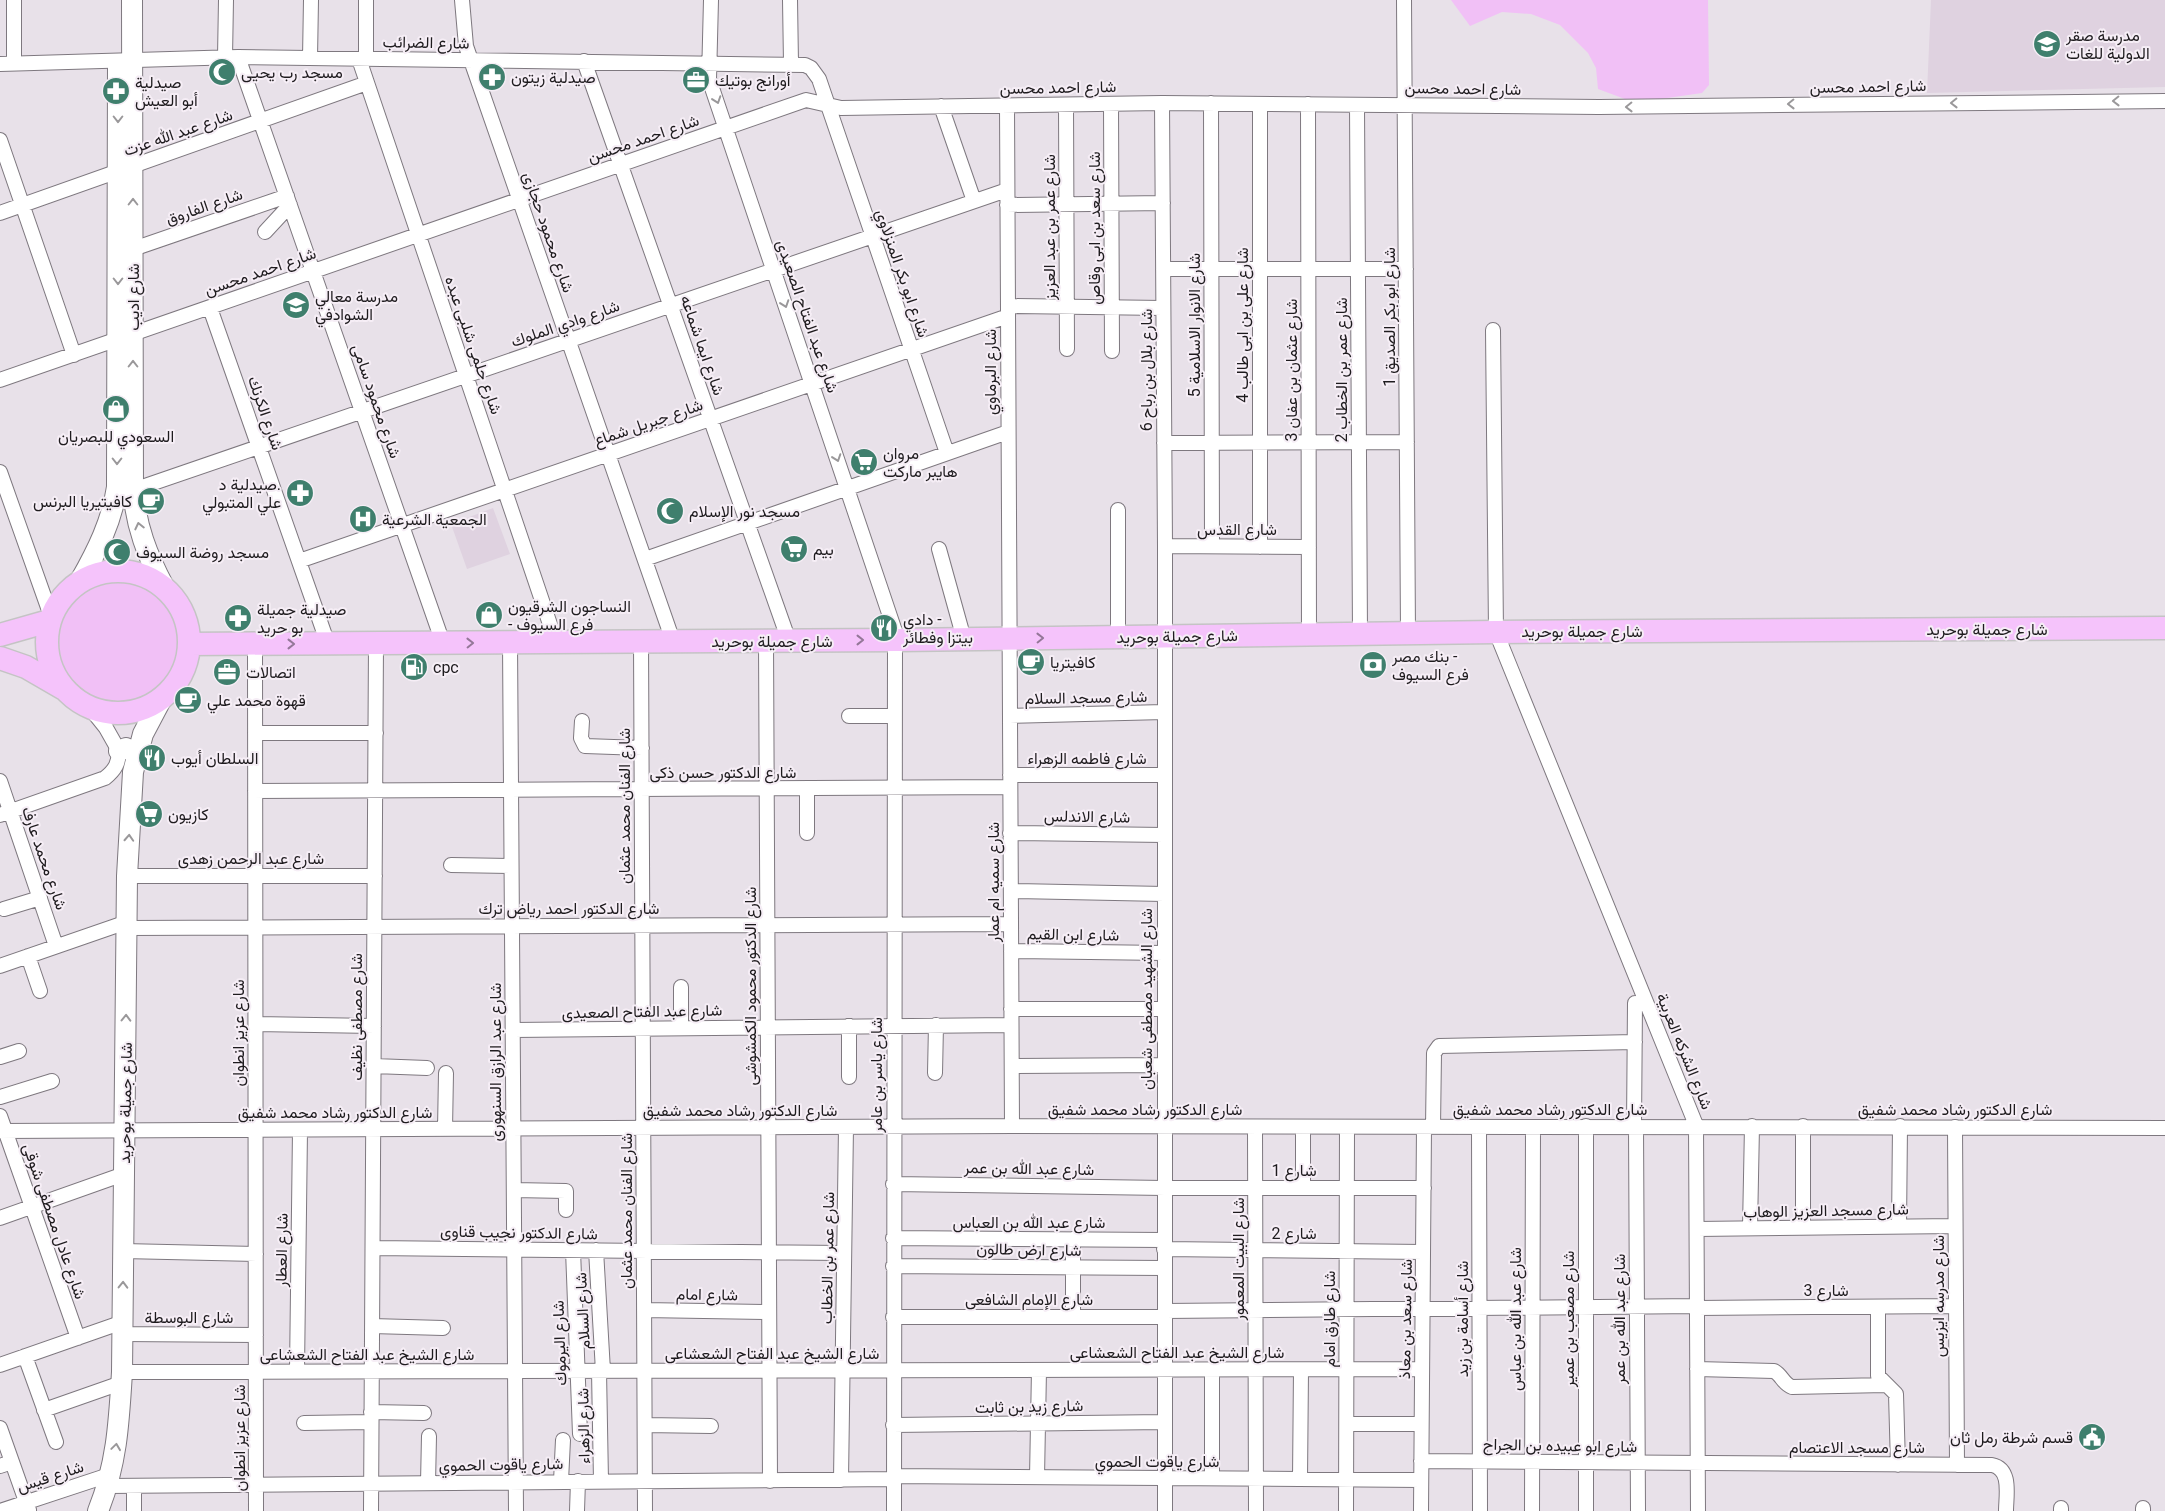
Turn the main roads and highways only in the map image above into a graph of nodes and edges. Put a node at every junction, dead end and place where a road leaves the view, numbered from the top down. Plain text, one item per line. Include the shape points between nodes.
1 (118, 0) edge
2 (132, 0) edge
3 (125, 61) junction
4 (125, 169) junction
5 (125, 337) junction
6 (80, 581) junction
7 (164, 587) junction
8 (50, 619) junction
9 (2165, 628) edge
10 (0, 635) edge
11 (189, 644) junction
12 (0, 658) edge
13 (64, 689) junction
14 (162, 698) junction
15 (98, 1511) edge

1 - 3 main road, شارع اديب
2 - 3 main road, شارع اديب
3 - 4 main road, شارع اديب
4 -> 5 main road, شارع اديب
5 -> 4 main road, شارع اديب via 133,249
5 -> 6 main road, شارع اديب via 115,503 102,541
7 -> 5 main road, شارع اديب via 142,542 136,513
6 - 7 main road via 101,572 123,570 145,575
6 - 8 main road via 68,590
7 - 11 main road via 183,613
8 - 10 main road
8 - 13 main road via 47,650 50,664
11 -> 9 main road, شارع جميلة بوحريد
11 - 14 main road via 176,683
12 - 13 main road via 26,667
13 - 14 main road via 90,708 108,713 146,708
15 -> 14 main road, شارع جميلة بوحريد via 110,1480 119,1428 122,1377 127,876 133,772 128,752 143,734

